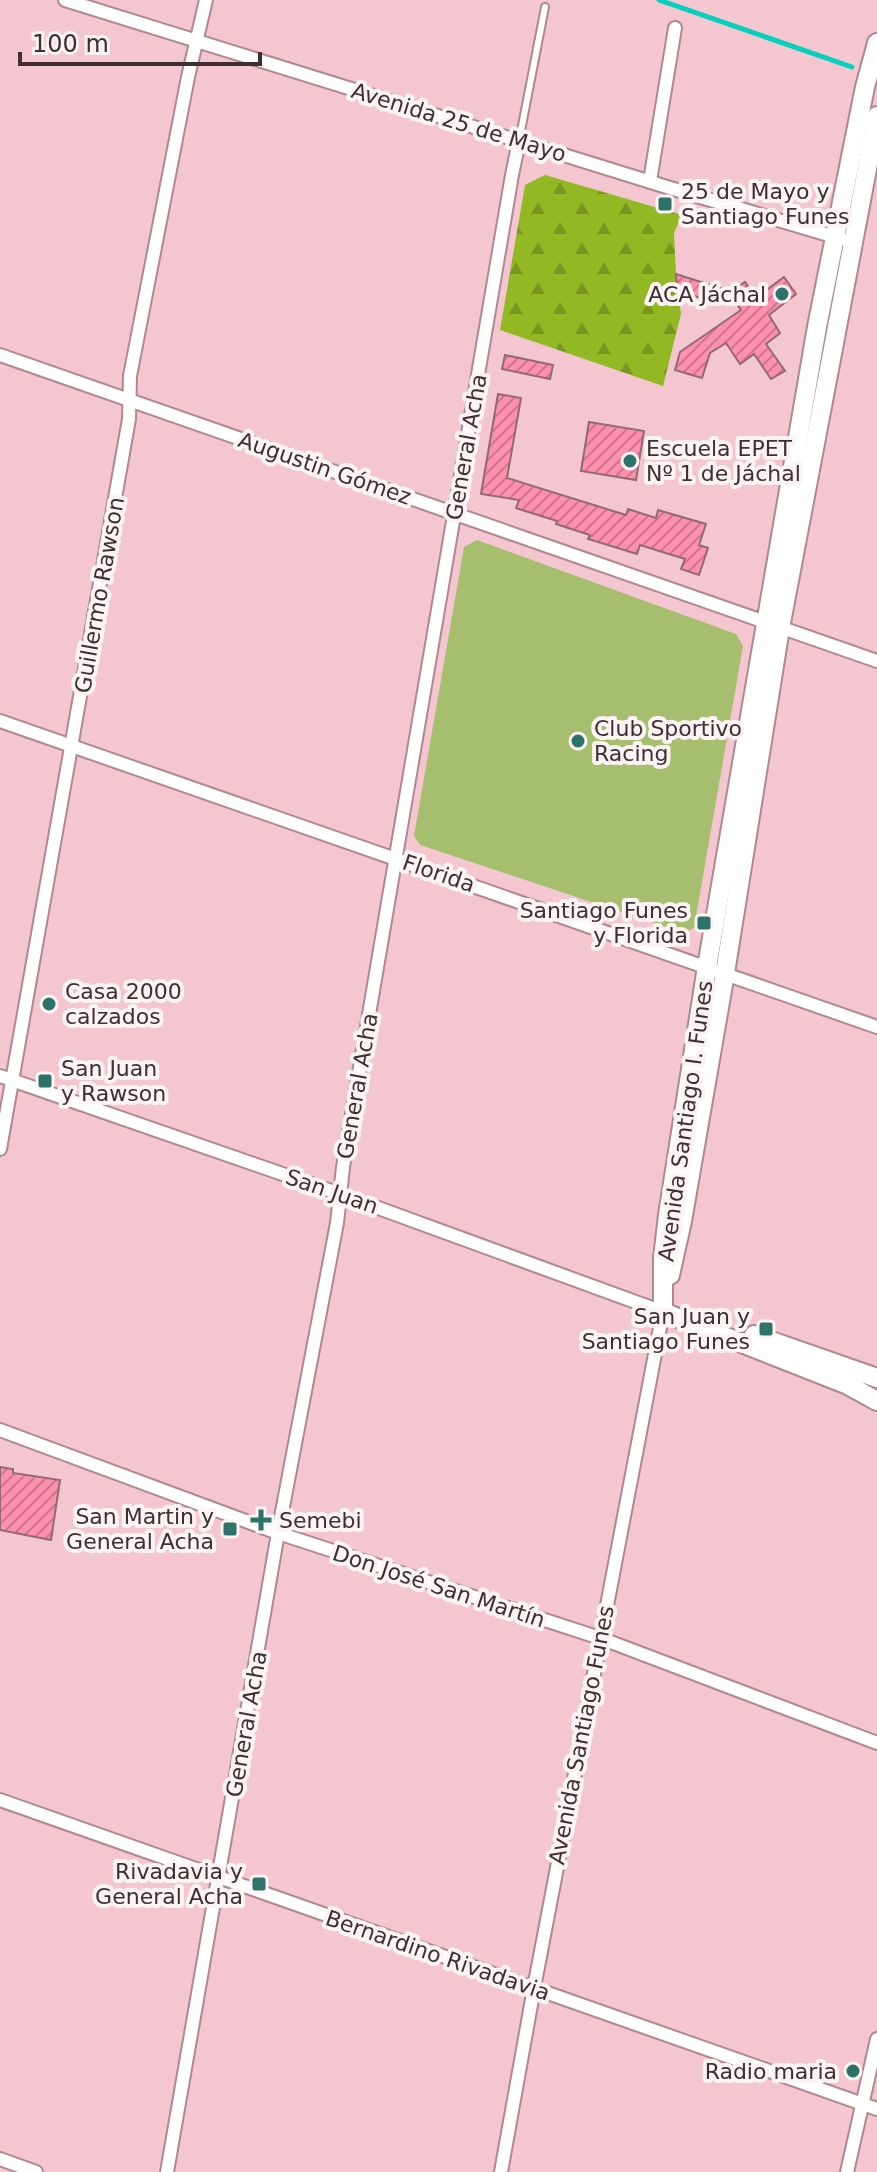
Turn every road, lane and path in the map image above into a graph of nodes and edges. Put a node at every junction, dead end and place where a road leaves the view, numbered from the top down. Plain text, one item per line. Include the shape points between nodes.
1 (65, 0) edge
2 (206, 0) edge
3 (545, 7) dead end
4 (675, 28) dead end
5 (197, 41) junction
6 (877, 43) edge
7 (877, 116) edge
8 (519, 141) junction
9 (650, 181) junction
10 (834, 237) junction
11 (854, 243) junction
12 (0, 355) edge
13 (130, 401) junction
14 (454, 512) junction
15 (773, 625) junction
16 (877, 661) edge
17 (0, 721) edge
18 (73, 746) junction
19 (396, 858) junction
20 (716, 970) junction
21 (877, 1027) edge
22 (6, 1078) edge
23 (0, 1149) edge
24 (340, 1194) junction
25 (663, 1305) junction
26 (877, 1378) edge
27 (877, 1401) edge
28 (0, 1430) edge
29 (278, 1533) junction
30 (600, 1638) junction
31 (877, 1743) edge
32 (0, 1800) edge
33 (220, 1878) junction
34 (534, 1988) junction
35 (877, 2039) edge
36 (863, 2104) junction
37 (877, 2109) edge
38 (0, 2159) edge
39 (36, 2172) edge
40 (167, 2172) edge
41 (501, 2172) edge
42 (847, 2172) edge

1 - 5 street, Avenida 25 de Mayo
2 - 5 street, Guillermo Rawson
3 - 8 lane
4 - 9 street
5 - 8 street, Avenida 25 de Mayo
5 - 13 street, Guillermo Rawson via 130,376
6 - 10 main road, Avenida Santiago I. Funes
7 - 11 main road, Avenida Santiago I. Funes
8 - 9 street, Avenida 25 de Mayo
8 - 14 street, General Acha
9 - 10 street, Avenida 25 de Mayo
10 - 11 street, Avenida 25 de Mayo
10 - 15 main road, Avenida Santiago I. Funes
11 - 15 main road, Avenida Santiago I. Funes
12 - 13 street, Augustin Gómez
13 - 14 street, Augustin Gómez
13 - 18 street, Guillermo Rawson
14 - 15 street, Augustin Gómez
14 - 19 street, General Acha
15 - 16 street, Augustin Gómez
15 - 20 main road, Avenida Santiago I. Funes
17 - 18 street, Florida
18 - 19 street, Florida
18 - 22 street, Guillermo Rawson
19 - 20 street, Florida
19 - 24 street, General Acha
20 - 21 street, Florida
20 - 25 main road, Avenida Santiago I. Funes via 668,1215
22 - 23 street, Guillermo Rawson
22 - 24 street, San Juan
24 - 25 street, San Juan
24 - 29 street, General Acha
25 - 26 main road, San Juan
25 - 27 main road, San Juan
25 - 30 street, Avenida Santiago Funes
28 - 29 street, Don José San Martín
29 - 30 street, Don José San Martín
29 - 33 street, General Acha
30 - 31 street, Don José San Martín
30 - 34 street, Avenida Santiago Funes
32 - 33 street, Bernardino Rivadavia
33 - 34 street, Bernardino Rivadavia
33 - 40 street, General Acha
34 - 36 street, Bernardino Rivadavia
34 - 41 street, Avenida Santiago Funes
35 - 36 street
36 - 37 street, Bernardino Rivadavia
36 - 42 street
38 - 39 street

